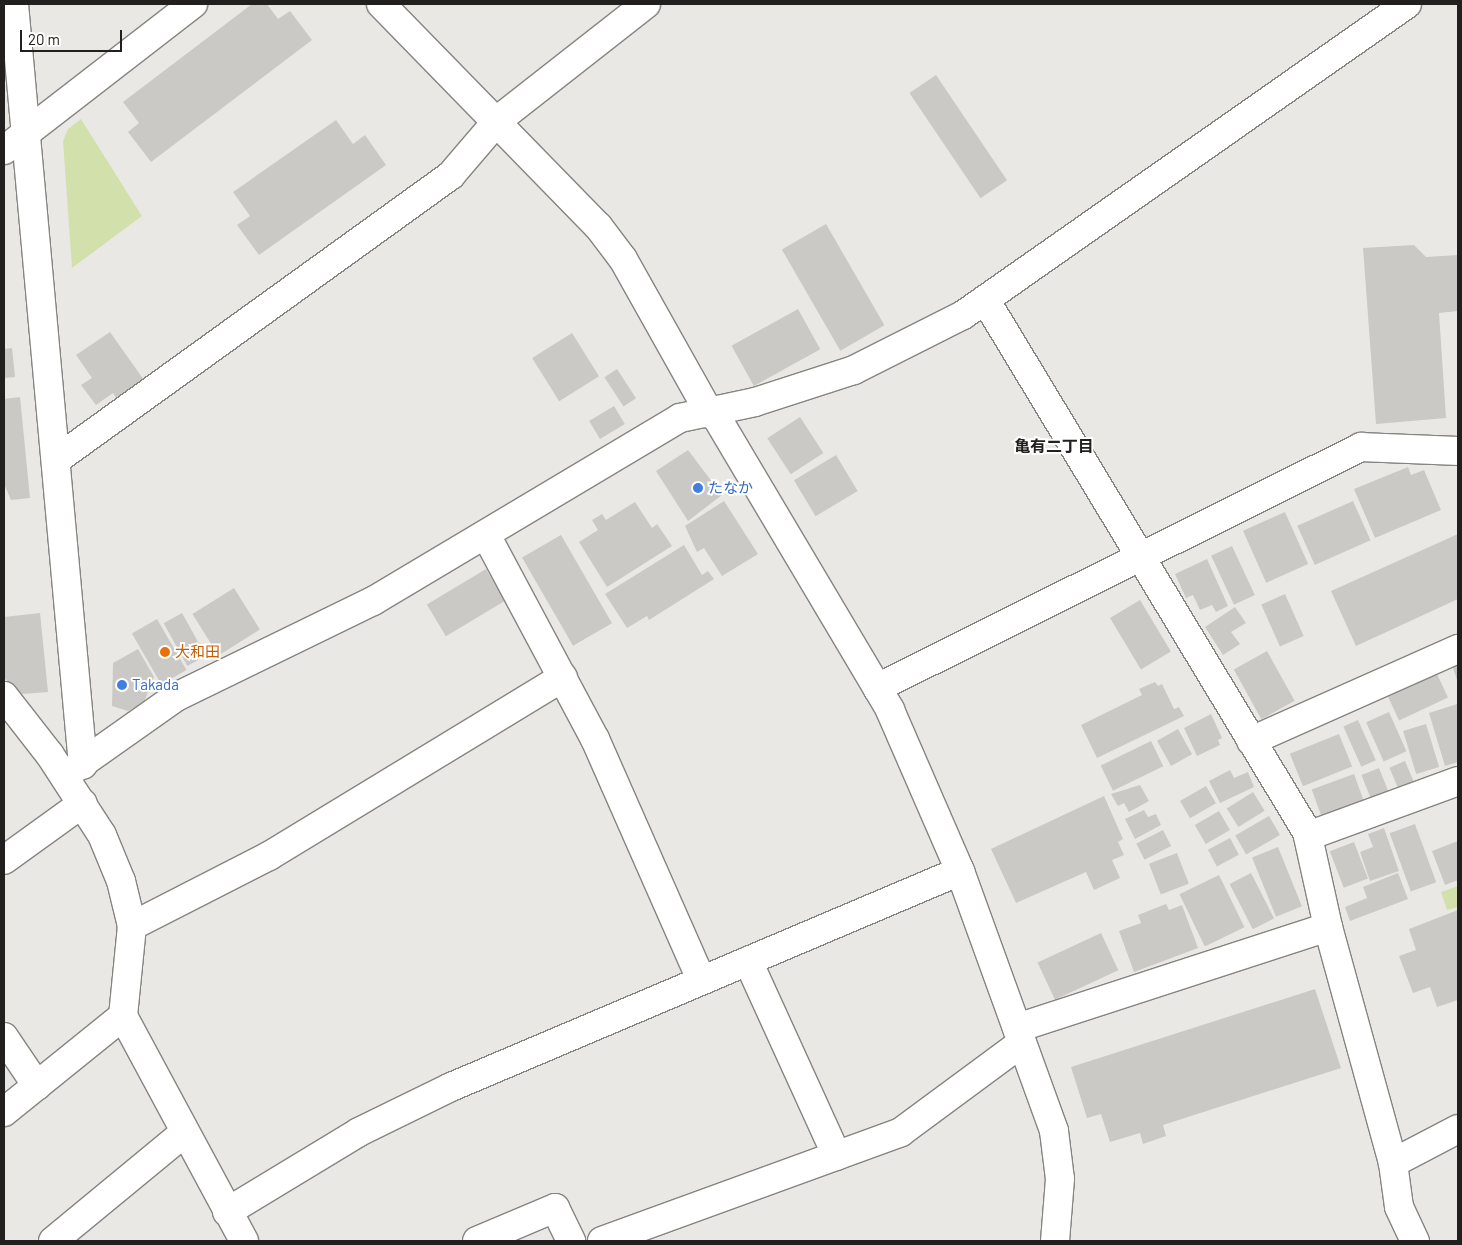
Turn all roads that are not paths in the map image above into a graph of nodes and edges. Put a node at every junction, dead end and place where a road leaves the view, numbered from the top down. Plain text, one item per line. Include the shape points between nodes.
1 (14, 4) edge
2 (193, 4) edge
3 (380, 4) edge
4 (646, 4) edge
5 (1407, 4) edge
6 (498, 120) junction
7 (27, 133) junction
8 (4, 150) edge
9 (986, 301) junction
10 (712, 413) junction
11 (1458, 451) edge
12 (56, 460) junction
13 (486, 535) junction
14 (1141, 558) junction
15 (1458, 649) edge
16 (563, 677) junction
17 (877, 688) junction
18 (4, 696) edge
19 (1251, 741) junction
20 (74, 771) junction
21 (1458, 781) edge
22 (83, 803) junction
23 (1308, 836) junction
24 (4, 860) edge
25 (960, 870) junction
26 (132, 926) junction
27 (1328, 927) junction
28 (748, 961) junction
29 (701, 979) junction
30 (123, 1016) junction
31 (1018, 1036) junction
32 (4, 1037) edge
33 (37, 1086) junction
34 (4, 1112) edge
35 (1458, 1129) edge
36 (183, 1134) junction
37 (837, 1156) junction
38 (1393, 1163) junction
39 (227, 1212) junction
40 (633, 1236) edge
41 (53, 1241) edge
42 (244, 1241) edge
43 (477, 1241) edge
44 (571, 1241) edge
45 (602, 1241) edge
46 (1055, 1241) edge
47 (1415, 1241) edge

1 - 7 street
2 - 7 street
3 - 6 street
4 - 6 street
5 - 9 street
6 - 10 street via 623,259
6 - 12 street via 450,176
7 - 8 street
7 - 12 street
9 - 10 street via 854,370
9 - 14 street
10 - 13 street via 680,418
10 - 17 street
11 - 14 street via 1361,447
12 - 20 street
13 - 16 street
13 - 20 street via 373,601 176,697
14 - 17 street
14 - 19 street
15 - 19 street
16 - 26 street via 269,856
16 - 29 street
17 - 25 street
18 - 20 street
19 - 23 street
20 - 22 street
21 - 23 street
22 - 24 street
22 - 26 street via 121,881
23 - 27 street
25 - 28 street
25 - 31 street
26 - 30 street
27 - 31 street
27 - 38 street
28 - 29 street
28 - 37 street
29 - 39 street via 451,1087 359,1132
30 - 33 street
30 - 36 street
31 - 37 street via 901,1132
31 - 46 street via 1054,1131 1060,1179
32 - 33 street
33 - 34 street
35 - 38 street
36 - 39 street
36 - 41 street
37 - 40 street
38 - 47 street via 1399,1207
39 - 42 street
40 - 45 street
43 - 44 street via 555,1208

